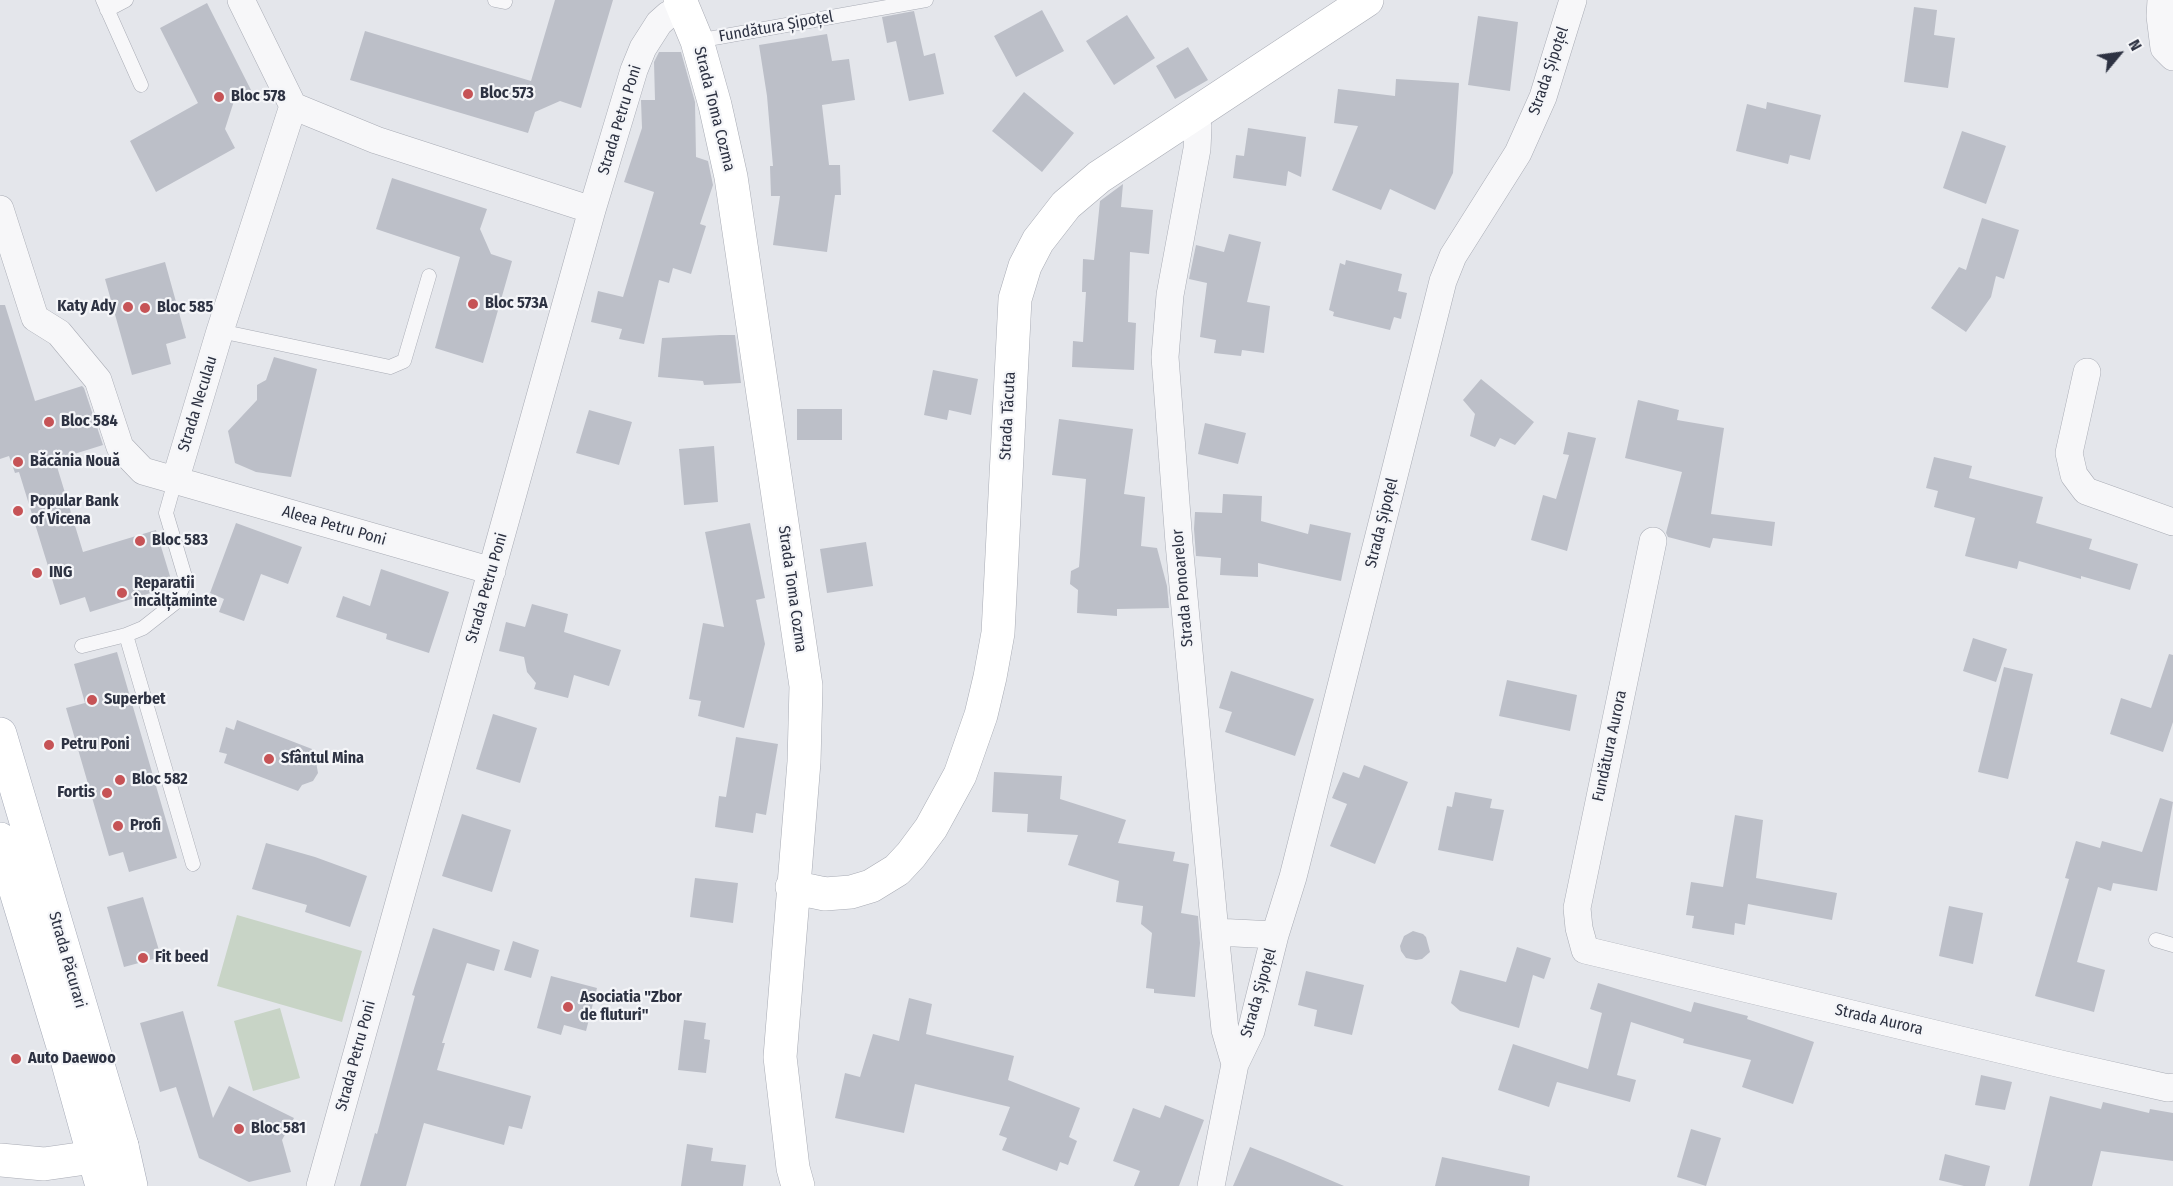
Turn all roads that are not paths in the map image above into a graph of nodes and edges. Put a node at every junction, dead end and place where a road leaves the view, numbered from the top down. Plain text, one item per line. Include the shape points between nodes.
1 (126, 0) edge
2 (241, 0) edge
3 (926, 0) edge
4 (1366, 0) edge
5 (1573, 0) edge
6 (2161, 0) edge
7 (682, 4) edge
8 (105, 5) edge
9 (697, 41) junction
10 (2173, 57) edge
11 (141, 85) dead end
12 (293, 106) junction
13 (1193, 114) junction
14 (0, 208) edge
15 (592, 210) junction
16 (429, 276) dead end
17 (220, 331) junction
18 (2087, 372) dead end
19 (175, 481) junction
20 (2173, 522) edge
21 (1653, 542) dead end
22 (492, 572) junction
23 (126, 635) junction
24 (82, 646) dead end
25 (0, 734) edge
26 (0, 839) edge
27 (193, 864) dead end
28 (792, 887) junction
29 (1215, 932) junction
30 (1275, 935) junction
31 (2156, 940) dead end
32 (2173, 945) edge
33 (1585, 950) joint
34 (1235, 1064) junction
35 (2173, 1087) edge
36 (107, 1151) junction
37 (0, 1160) edge
38 (102, 1186) edge
39 (131, 1186) edge
40 (320, 1186) edge
41 (798, 1186) edge
42 (1211, 1186) edge

1 - 8 lane
2 - 12 street
3 - 9 lane, Fundătura Șipoțel
4 - 13 street, Strada Tăcuta
5 - 30 street, Strada Șipoțel via 1543,97 1518,153 1453,256 1443,281 1296,866
6 - 10 street via 2164,48
7 - 9 street, Strada Toma Cozma
7 - 15 street, Strada Petru Poni via 659,22 643,48
8 - 11 lane
9 - 28 street, Strada Toma Cozma via 731,177 806,686 804,762
12 - 15 street via 376,140
12 - 17 street, Strada Neculau
13 - 28 street, Strada Tăcuta via 1099,177 1066,205 1038,241 1025,266 1015,299 998,633 981,715 960,774 931,828 897,870 871,886 851,892 825,894
13 - 29 street, Strada Ponoarelor via 1198,128 1197,149 1170,295 1165,357
14 - 19 street, Aleea Petru Poni via 35,318 58,333 98,380 120,447 143,471
15 - 22 street, Strada Petru Poni
16 - 17 lane via 404,361 390,366
17 - 19 street, Strada Neculau
18 - 20 street via 2069,453 2074,475 2086,491
19 - 22 street, Aleea Petru Poni
19 - 23 lane, Strada Neculau via 166,513 186,580 176,602 143,628
21 - 33 street, Fundătura Aurora via 1577,908
22 - 40 street, Strada Petru Poni
23 - 24 lane, Strada Neculau
23 - 27 lane
25 - 36 street, Strada Păcurari
26 - 36 street, Strada Păcurari via 66,1056
28 - 41 street, Strada Toma Cozma via 780,1057
29 - 30 street
29 - 34 street, Strada Ponoarelor via 1225,1030
30 - 34 street, Strada Șipoțel via 1251,1031
31 - 32 lane
33 - 35 street, Strada Aurora via 2061,1064
34 - 42 street
36 - 37 street via 44,1164
36 - 38 street, Strada Păcurari
36 - 39 street, Strada Păcurari

